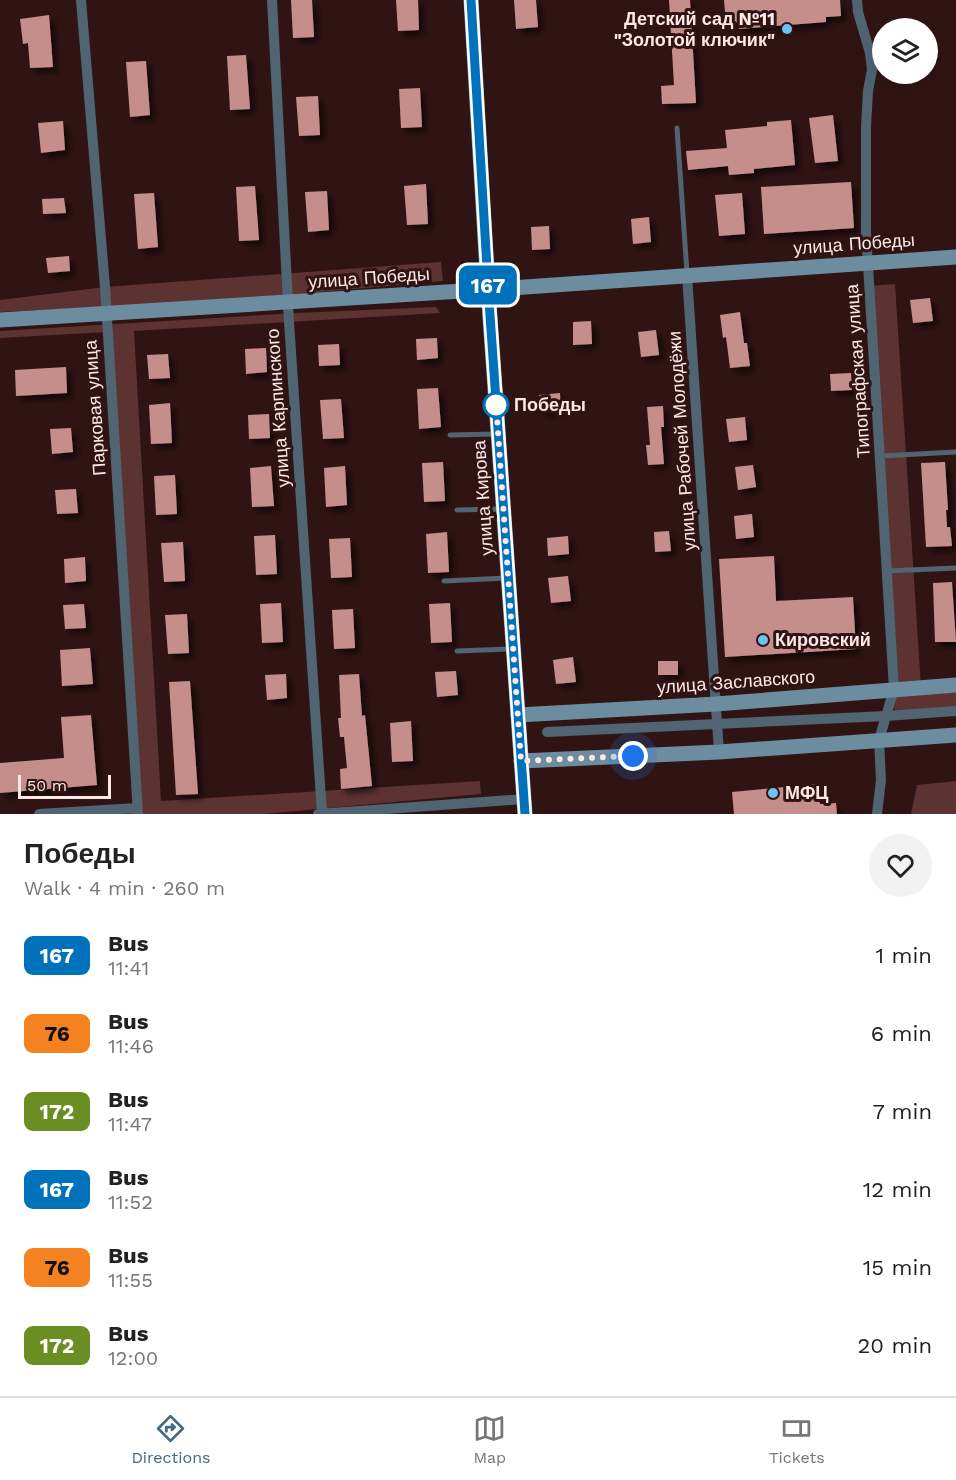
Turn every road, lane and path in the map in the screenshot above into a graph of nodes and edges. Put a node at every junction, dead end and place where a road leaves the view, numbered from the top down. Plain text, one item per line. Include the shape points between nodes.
1 (81, 0) edge
2 (272, 0) edge
3 (471, 0) edge
4 (857, 0) edge
5 (677, 128) dead end
6 (956, 257) edge
7 (867, 263) junction
8 (687, 275) junction
9 (488, 289) junction
10 (288, 303) junction
11 (106, 314) junction
12 (0, 320) edge
13 (498, 434) junction
14 (450, 435) dead end
15 (956, 452) edge
16 (880, 456) junction
17 (504, 509) junction
18 (457, 510) dead end
19 (956, 568) edge
20 (887, 571) junction
21 (508, 578) junction
22 (444, 581) dead end
23 (513, 649) junction
24 (457, 651) dead end
25 (956, 685) edge
26 (894, 689) junction
27 (716, 704) junction
28 (956, 711) edge
29 (518, 715) junction
30 (886, 716) junction
31 (717, 723) junction
32 (546, 732) dead end
33 (956, 735) edge
34 (879, 740) junction
35 (719, 752) junction
36 (521, 761) junction
37 (524, 806) edge
38 (138, 811) edge
39 (39, 814) edge
40 (321, 814) edge
41 (877, 814) edge

1 - 11 street, Парковая улица
2 - 10 street, улица Карпинского
3 - 9 main road, улица Кирова
4 - 7 street, Типографская улица via 872,70 866,127
5 - 8 lane, улица Рабочей Молодёжи
6 - 7 main road, улица Победы
7 - 8 main road, улица Победы
7 - 16 street, Типографская улица
8 - 9 main road, улица Победы
8 - 27 street, улица Рабочей Молодёжи
9 - 10 main road, улица Победы
9 - 13 main road, улица Кирова
10 - 11 main road, улица Победы
10 - 40 street, улица Карпинского
11 - 12 main road, улица Победы
11 - 38 street, Парковая улица
13 - 14 lane
13 - 17 main road, улица Кирова
15 - 16 lane
16 - 20 street, Типографская улица
17 - 18 lane
17 - 21 main road, улица Кирова
19 - 20 lane
20 - 26 street, Типографская улица
21 - 22 lane
21 - 23 main road, улица Кирова
23 - 24 lane
23 - 29 main road, улица Кирова
25 - 26 main road, улица Заславского
26 - 27 main road, улица Заславского
26 - 30 street, Типографская улица
27 - 29 main road, улица Заславского
27 - 31 street, улица Рабочей Молодёжи
28 - 30 street
29 - 36 main road, улица Кирова
30 - 31 street
30 - 34 street, Типографская улица
31 - 32 street
31 - 35 street, улица Рабочей Молодёжи
33 - 34 main road
34 - 35 main road
34 - 41 street
35 - 36 main road
36 - 37 main road, улица Кирова
37 - 40 street
38 - 39 street

